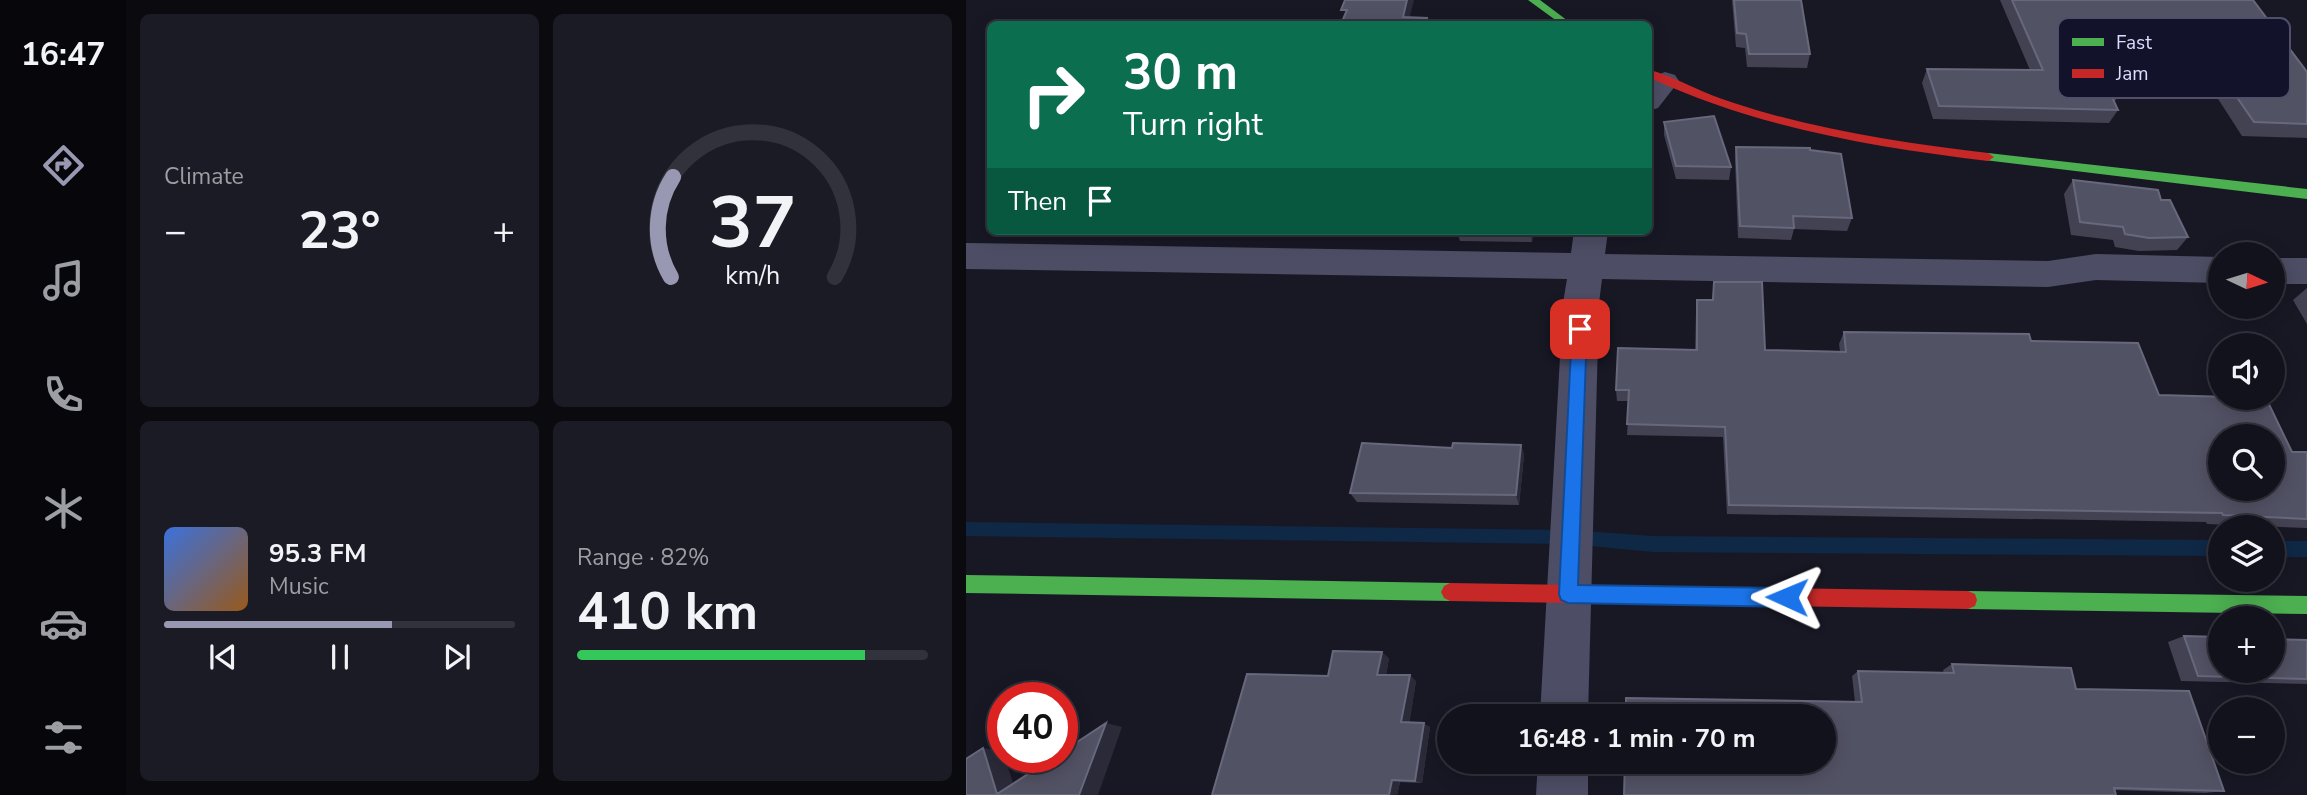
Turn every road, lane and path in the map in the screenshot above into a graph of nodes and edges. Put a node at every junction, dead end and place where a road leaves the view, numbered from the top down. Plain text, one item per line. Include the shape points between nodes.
1 (1533, 0) edge
2 (1563, 21) edge
3 (1654, 85) edge
4 (2307, 194) edge
5 (1589, 248) edge
6 (966, 256) edge
7 (2208, 270) edge
8 (2286, 271) edge
9 (2307, 271) edge
10 (966, 584) edge
11 (1568, 594) junction
12 (2307, 605) edge
13 (1564, 704) edge
14 (1563, 774) edge
15 (1562, 795) edge

1 - 2 street
3 - 4 street via 1844,136 1948,153
5 - 6 street
5 - 7 street via 2048,274 2096,267
5 - 11 street via 1581,303
8 - 9 street
10 - 11 street
11 - 12 street
11 - 13 street
14 - 15 street

